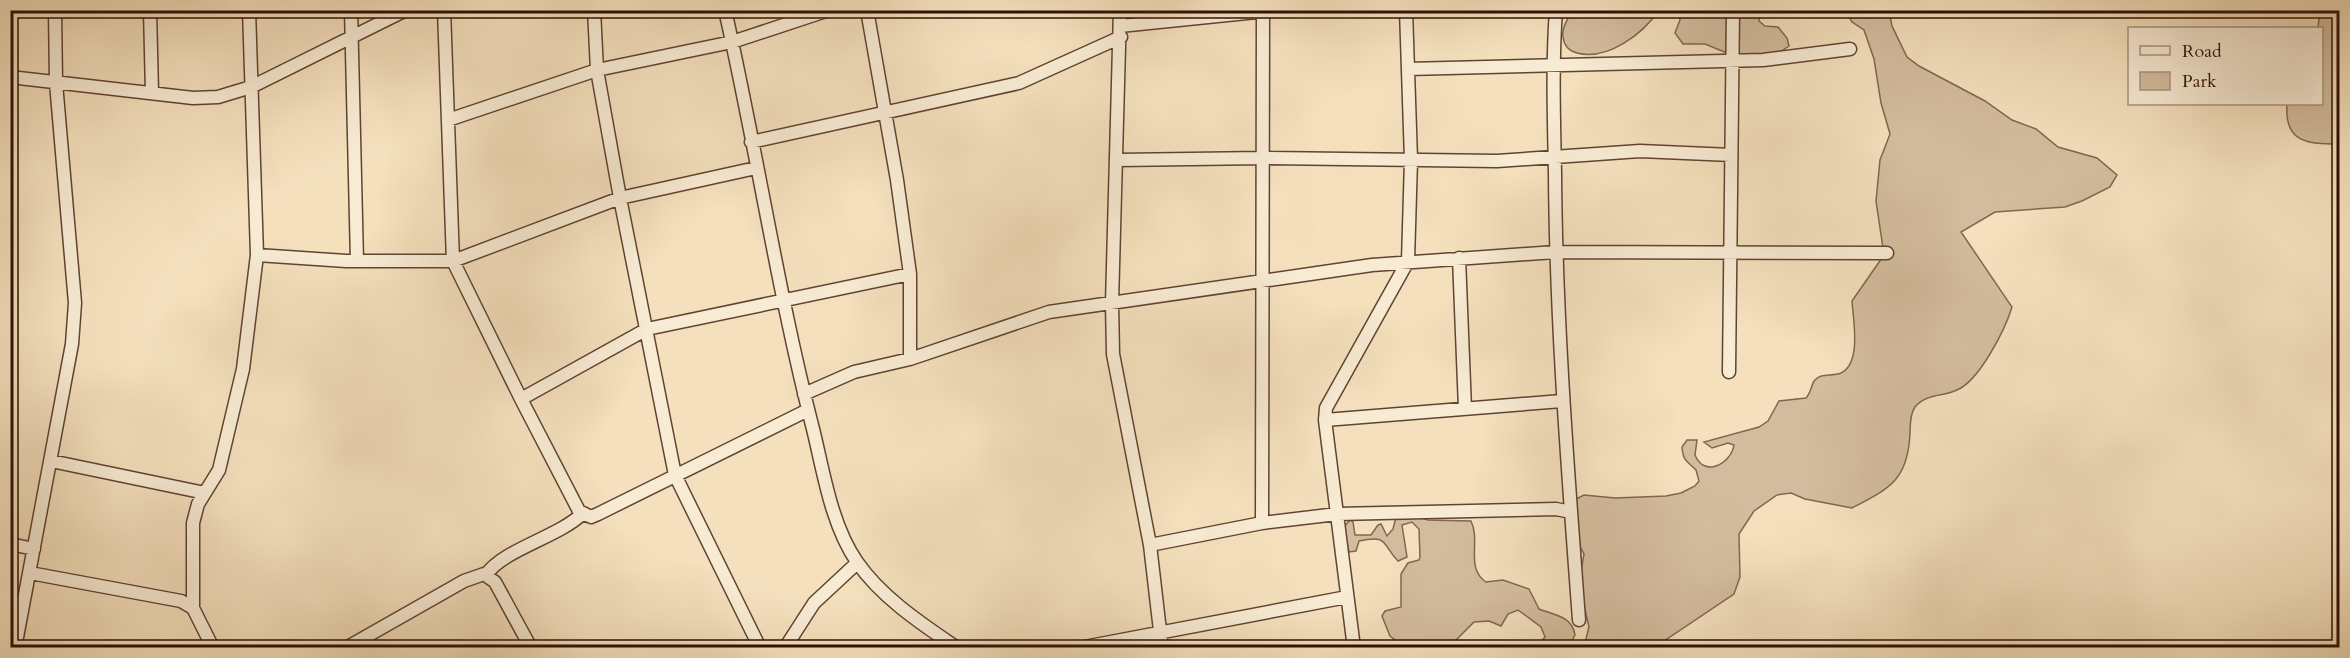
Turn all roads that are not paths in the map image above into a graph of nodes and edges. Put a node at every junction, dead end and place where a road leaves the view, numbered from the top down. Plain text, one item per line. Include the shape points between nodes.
1 (55, 10) edge
2 (150, 10) edge
3 (249, 10) edge
4 (351, 10) edge
5 (406, 10) edge
6 (444, 10) edge
7 (594, 10) edge
8 (725, 10) edge
9 (829, 10) edge
10 (867, 10) edge
11 (1120, 10) edge
12 (1276, 10) edge
13 (1406, 10) edge
14 (1556, 10) edge
15 (1733, 10) edge
16 (1263, 12) edge
17 (1120, 31) junction
18 (352, 37) junction
19 (732, 42) junction
20 (1850, 49) dead end
21 (1732, 60) junction
22 (1552, 63) junction
23 (1408, 69) junction
24 (597, 70) junction
25 (10, 77) edge
26 (56, 83) junction
27 (251, 87) junction
28 (152, 93) junction
29 (884, 115) junction
30 (448, 120) junction
31 (751, 142) junction
32 (1731, 155) junction
33 (1554, 157) junction
34 (1263, 158) junction
35 (1118, 160) junction
36 (1411, 160) junction
37 (756, 168) junction
38 (620, 198) junction
39 (1730, 251) junction
40 (1556, 252) junction
41 (1887, 253) dead end
42 (257, 255) junction
43 (1459, 258) junction
44 (357, 261) junction
45 (453, 261) junction
46 (1408, 261) junction
47 (910, 274) junction
48 (1263, 281) junction
49 (782, 299) junction
50 (1112, 303) junction
51 (647, 329) junction
52 (910, 359) junction
53 (1729, 372) dead end
54 (804, 394) junction
55 (521, 399) junction
56 (1562, 401) junction
57 (1465, 409) junction
58 (808, 410) junction
59 (1325, 420) junction
60 (51, 461) junction
61 (675, 475) junction
62 (205, 493) junction
63 (1571, 512) junction
64 (582, 514) junction
65 (1337, 514) junction
66 (1262, 523) junction
67 (10, 544) edge
68 (1150, 545) junction
69 (34, 549) junction
70 (857, 563) junction
71 (30, 573) junction
72 (486, 575) junction
73 (1347, 597) junction
74 (193, 608) junction
75 (1579, 620) dead end
76 (1160, 633) junction
77 (15, 648) edge
78 (213, 648) edge
79 (346, 648) edge
80 (531, 648) edge
81 (760, 648) edge
82 (784, 648) edge
83 (957, 648) edge
84 (1079, 648) edge
85 (1162, 648) edge
86 (1354, 648) edge

1 - 26 street
2 - 28 street
3 - 27 street
4 - 18 street
5 - 18 street
6 - 30 street
7 - 24 street
8 - 19 street
9 - 19 street
10 - 29 street
11 - 17 street
12 - 16 street
13 - 23 street
14 - 22 street
15 - 21 street
16 - 17 street
16 - 34 street
17 - 29 street via 1019,83
17 - 35 street
18 - 27 street
18 - 44 street
19 - 24 street
19 - 31 street
20 - 21 street
21 - 22 street
21 - 32 street
22 - 23 street
22 - 33 street
23 - 36 street
24 - 30 street
24 - 38 street
25 - 26 street
26 - 28 street
26 - 60 street via 75,303 72,344
27 - 28 street via 218,97
27 - 42 street
29 - 31 street
29 - 47 street
30 - 45 street
31 - 37 street
32 - 33 street via 1640,151
32 - 39 street
33 - 36 street
33 - 40 street
34 - 35 street
34 - 36 street
34 - 48 street
35 - 50 street
36 - 46 street
37 - 38 street
37 - 49 street
38 - 45 street
38 - 51 street
39 - 40 street
39 - 41 street
39 - 53 street
40 - 43 street
40 - 56 street
42 - 44 street
42 - 62 street via 243,369 219,470
43 - 46 street
43 - 57 street
44 - 45 street
45 - 55 street
46 - 48 street
46 - 59 street via 1326,408
47 - 49 street
47 - 52 street
48 - 50 street
48 - 66 street
49 - 51 street
49 - 54 street
50 - 52 street via 1049,312
50 - 68 street via 1117,381
51 - 55 street
51 - 61 street
52 - 54 street via 854,372
54 - 58 street
55 - 64 street
56 - 57 street
56 - 63 street
57 - 59 street
58 - 61 street
58 - 70 street via 830,497
59 - 65 street
60 - 62 street
60 - 69 street
61 - 64 street via 591,517
61 - 81 street
62 - 74 street via 193,523
63 - 65 street via 1556,508
63 - 75 street
64 - 72 street via 495,565
65 - 66 street
65 - 73 street
66 - 68 street
67 - 69 street
68 - 76 street
69 - 71 street
70 - 82 street via 814,603
70 - 83 street via 888,596
71 - 74 street via 181,601
71 - 77 street
72 - 79 street via 464,581
72 - 80 street via 495,582
73 - 76 street
73 - 86 street
74 - 78 street
76 - 84 street
76 - 85 street

